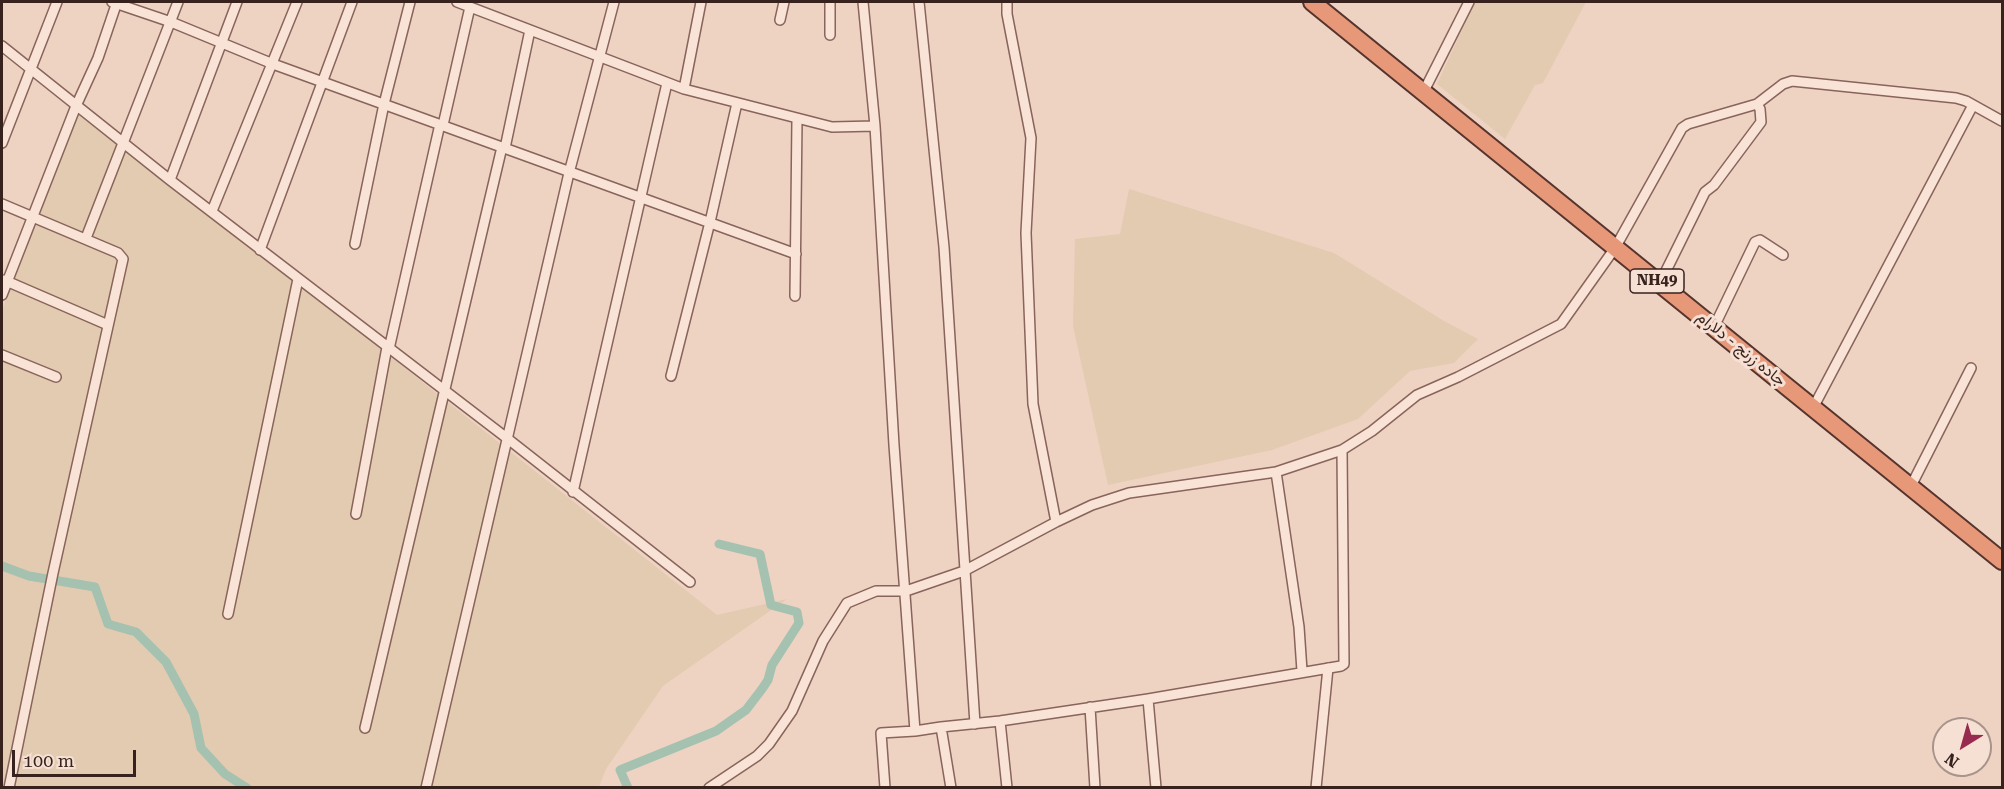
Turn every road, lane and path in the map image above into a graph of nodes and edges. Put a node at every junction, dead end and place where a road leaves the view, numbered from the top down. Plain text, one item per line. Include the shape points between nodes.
1 (57, 2) edge
2 (115, 2) edge
3 (178, 2) edge
4 (237, 2) edge
5 (297, 2) edge
6 (352, 2) edge
7 (410, 2) edge
8 (614, 2) edge
9 (701, 2) edge
10 (784, 2) edge
11 (830, 2) edge
12 (863, 2) edge
13 (919, 2) edge
14 (1007, 2) edge
15 (1311, 2) edge
16 (1469, 2) edge
17 (463, 3) edge
18 (780, 20) dead end
19 (171, 22) junction
20 (530, 30) junction
21 (830, 35) dead end
22 (222, 43) junction
23 (2, 46) edge
24 (599, 56) junction
25 (273, 64) junction
26 (31, 69) junction
27 (323, 80) junction
28 (668, 83) junction
29 (684, 89) junction
30 (1424, 91) junction
31 (384, 104) junction
32 (737, 104) junction
33 (1757, 104) junction
34 (1973, 105) junction
35 (76, 106) junction
36 (797, 118) junction
37 (2002, 121) edge
38 (441, 125) junction
39 (875, 126) junction
40 (2, 143) edge
41 (124, 143) junction
42 (503, 148) junction
43 (569, 173) junction
44 (170, 180) junction
45 (639, 198) junction
46 (2, 204) edge
47 (212, 211) junction
48 (33, 217) junction
49 (710, 222) junction
50 (87, 238) junction
51 (355, 244) dead end
52 (1615, 248) junction
53 (260, 250) junction
54 (796, 254) junction
55 (1783, 255) dead end
56 (298, 279) junction
57 (4, 280) edge
58 (1660, 283) junction
59 (2, 295) edge
60 (795, 296) dead end
61 (108, 326) junction
62 (1714, 327) junction
63 (388, 348) junction
64 (2, 355) edge
65 (1971, 368) dead end
66 (671, 376) dead end
67 (56, 377) dead end
68 (444, 391) junction
69 (1813, 408) junction
70 (508, 439) junction
71 (1342, 450) junction
72 (1276, 472) junction
73 (1910, 488) junction
74 (573, 492) junction
75 (356, 514) dead end
76 (1056, 522) junction
77 (2002, 561) edge
78 (964, 571) junction
79 (690, 582) dead end
80 (906, 591) junction
81 (228, 614) dead end
82 (1328, 668) junction
83 (1302, 671) junction
84 (1148, 699) junction
85 (1090, 707) junction
86 (1000, 722) junction
87 (975, 724) junction
88 (940, 727) junction
89 (365, 728) dead end
90 (915, 731) junction
91 (9, 788) edge
92 (426, 788) edge
93 (709, 788) edge
94 (885, 788) edge
95 (951, 788) edge
96 (1007, 788) edge
97 (1095, 788) edge
98 (1155, 788) edge
99 (1316, 788) edge

1 - 26 street
2 - 19 street
2 - 35 street via 98,58
3 - 19 street
4 - 22 street
5 - 25 street
6 - 27 street
7 - 31 street
8 - 24 street
9 - 29 street
10 - 18 street
11 - 21 street
12 - 39 street
13 - 78 street via 944,247
14 - 76 street via 1031,138 1026,233 1034,404
15 - 30 highway, جاده زرنج - دلارام / NH49
16 - 30 street
17 - 20 street
17 - 38 street
19 - 22 street
19 - 41 street
20 - 24 street
20 - 42 street
22 - 25 street
22 - 44 street
23 - 26 street
24 - 28 street
24 - 43 street
25 - 27 street
25 - 47 street
26 - 35 street
26 - 40 street
27 - 31 street
27 - 53 street
28 - 29 street
28 - 45 street
29 - 32 street
30 - 52 highway, جاده زرنج - دلارام / NH49
31 - 38 street
31 - 51 street
32 - 36 street
32 - 49 street
33 - 34 street via 1792,81 1956,98
33 - 52 street via 1682,128
33 - 58 street via 1761,122 1705,192
34 - 37 street
34 - 69 street
35 - 41 street
35 - 48 street
36 - 39 street via 832,127
36 - 54 street
38 - 42 street
38 - 63 street
39 - 80 street
41 - 44 street
41 - 50 street
42 - 43 street
42 - 68 street
43 - 45 street
43 - 70 street
44 - 47 street
45 - 49 street
45 - 74 street
46 - 48 street
47 - 53 street
48 - 50 street
48 - 57 street
49 - 54 street
49 - 66 street
50 - 61 street via 123,258
52 - 58 highway, جاده زرنج - دلارام / NH49
52 - 71 street via 1561,324 1417,395
53 - 56 street
54 - 60 street
55 - 62 street via 1760,240 1755,242
56 - 63 street
56 - 81 street
57 - 59 street
57 - 61 street
58 - 62 highway, جاده زرنج - دلارام / NH49
61 - 91 street
62 - 69 highway, جاده زرنج - دلارام / NH49
63 - 68 street
63 - 75 street
64 - 67 street
65 - 73 street
68 - 70 street
68 - 89 street
69 - 73 highway, جاده زرنج - دلارام / NH49
70 - 74 street
70 - 92 street
71 - 72 street
71 - 82 street via 1345,659 1341,666
72 - 76 street via 1129,493
72 - 83 street
73 - 77 highway, جاده زرنج - دلارام / NH49
74 - 79 street
76 - 78 street
78 - 80 street
78 - 87 street
80 - 90 street
80 - 93 street via 876,591 847,603 823,641 792,711 769,744
82 - 83 street
82 - 99 street
83 - 84 street
84 - 85 street
84 - 98 street
85 - 86 street
85 - 97 street
86 - 87 street
86 - 96 street
87 - 88 street
88 - 90 street
88 - 95 street
90 - 94 street via 881,734

